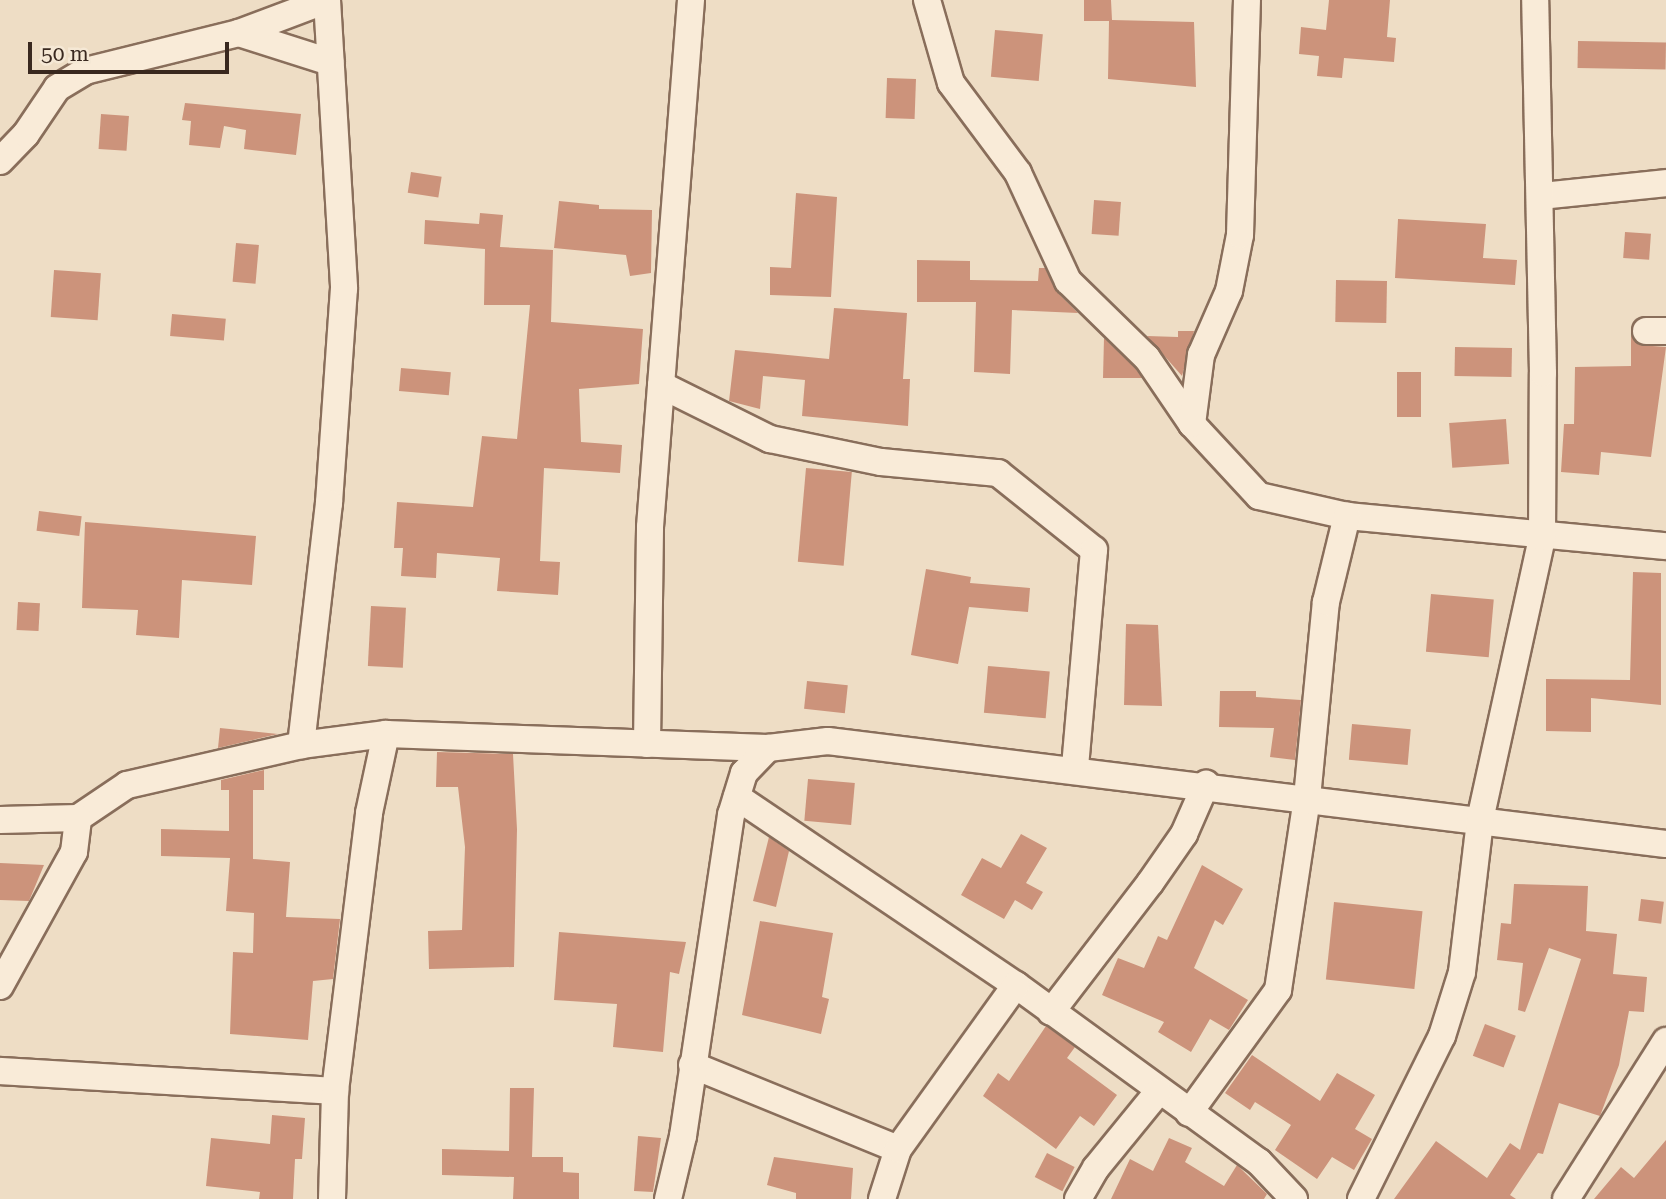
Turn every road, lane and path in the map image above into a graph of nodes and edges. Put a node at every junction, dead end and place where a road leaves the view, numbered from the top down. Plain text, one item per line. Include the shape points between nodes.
1 (927, 0) edge
2 (1247, 0) edge
3 (1535, 0) edge
4 (695, 7) edge
5 (239, 33) junction
6 (330, 62) junction
7 (0, 161) edge
8 (1666, 183) edge
9 (1541, 196) junction
10 (661, 385) junction
11 (1192, 424) junction
12 (1347, 516) junction
13 (1542, 537) junction
14 (1666, 546) edge
15 (386, 734) junction
16 (647, 744) junction
17 (301, 745) junction
18 (768, 748) junction
19 (1075, 769) junction
20 (1206, 784) junction
21 (737, 797) junction
22 (1307, 798) junction
23 (78, 818) junction
24 (0, 820) edge
25 (1480, 820) junction
26 (1666, 844) edge
27 (1016, 985) junction
28 (0, 986) edge
29 (1051, 1012) junction
30 (1666, 1041) edge
31 (692, 1065) junction
32 (0, 1071) edge
33 (335, 1091) junction
34 (1158, 1091) junction
35 (1189, 1113) junction
36 (898, 1149) junction
37 (332, 1199) edge
38 (668, 1199) edge
39 (882, 1199) edge
40 (1078, 1199) edge
41 (1294, 1199) edge
42 (1361, 1199) edge
43 (1566, 1199) edge

1 - 11 street via 951,83 1018,173 1068,281 1147,358
2 - 11 street via 1240,235 1229,290 1201,355
3 - 9 street
4 - 10 street
5 - 6 street
5 - 6 street via 327,0
5 - 7 street via 85,71 57,88 26,134
6 - 17 street via 344,288 331,491
8 - 9 street
9 - 13 street
10 - 16 street via 648,582
10 - 19 street via 770,439 881,462 998,473 1094,550
11 - 12 street via 1259,496
12 - 13 street via 1423,520
12 - 22 street via 1326,602
13 - 14 street
13 - 25 street
15 - 16 street
15 - 17 street
15 - 33 street via 369,813
16 - 18 street
17 - 23 street via 127,785
18 - 19 street via 828,741
18 - 21 street via 744,773
19 - 20 street
20 - 22 street
20 - 29 street via 1184,834
21 - 27 street
21 - 31 street via 714,909
22 - 25 street
22 - 35 street via 1278,990
23 - 24 street
23 - 28 street via 74,852
25 - 26 street
25 - 42 street via 1462,972 1442,1037
27 - 29 street
27 - 36 street
29 - 34 street
30 - 43 street
31 - 36 street
31 - 38 street
32 - 33 street
33 - 37 street
34 - 35 street
34 - 40 street via 1096,1168
35 - 41 street via 1259,1162
36 - 39 street

